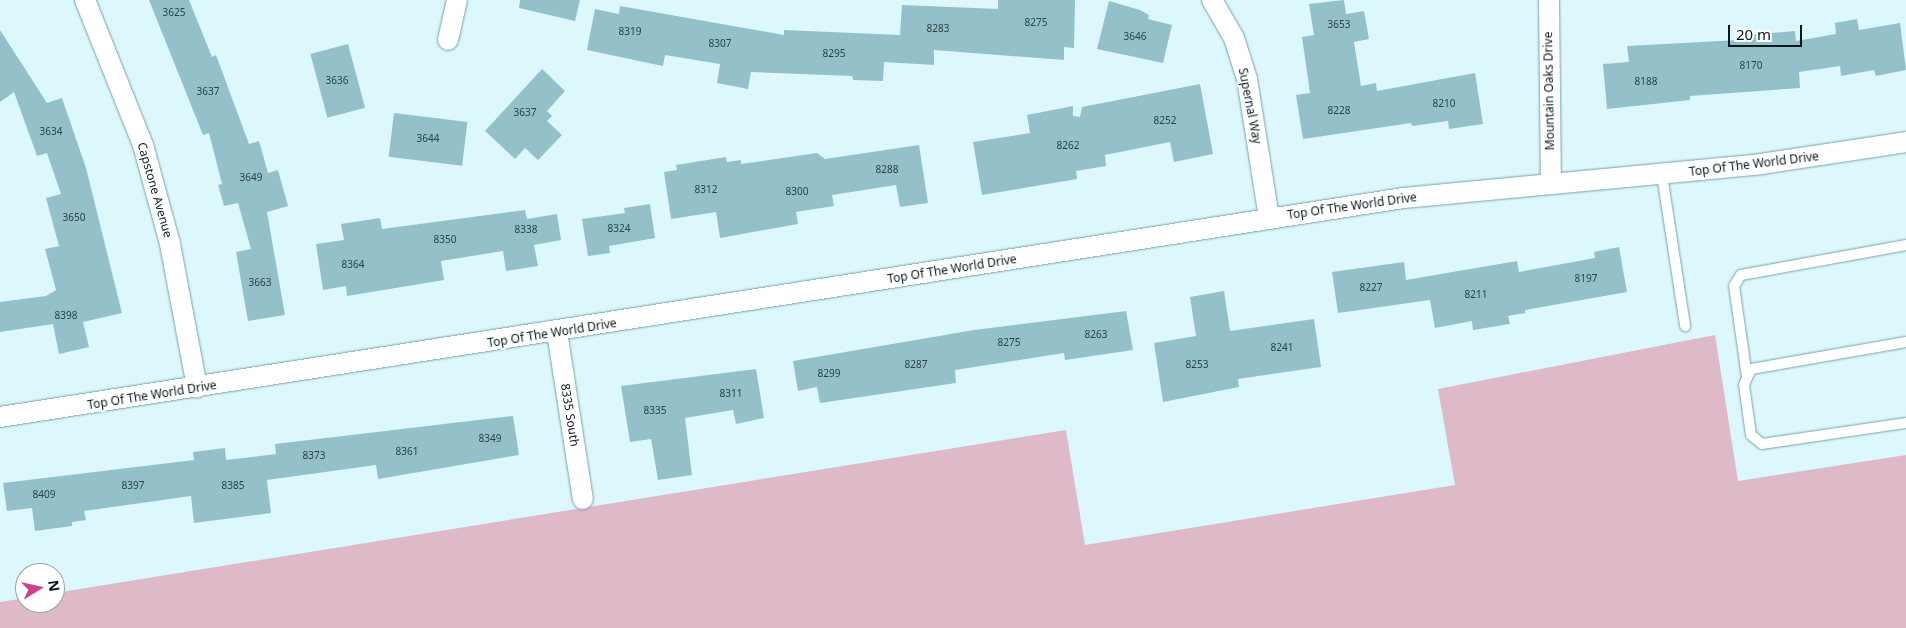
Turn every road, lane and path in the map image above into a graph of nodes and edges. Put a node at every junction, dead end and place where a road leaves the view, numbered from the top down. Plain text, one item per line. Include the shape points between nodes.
1 (85, 0) edge
2 (457, 0) edge
3 (1212, 0) edge
4 (1549, 0) edge
5 (448, 40) dead end
6 (1906, 142) edge
7 (1662, 175) junction
8 (1551, 182) junction
9 (1269, 218) junction
10 (1906, 245) edge
11 (1685, 326) dead end
12 (556, 332) junction
13 (1906, 342) edge
14 (1747, 377) junction
15 (197, 387) junction
16 (0, 417) edge
17 (1906, 423) edge
18 (583, 499) dead end

1 - 15 street, Capstone Avenue via 143,145 170,244
2 - 5 street
3 - 9 street, Supernal Way via 1234,38 1246,79
4 - 8 street, Mountain Oaks Drive
6 - 7 street, Top Of The World Drive
7 - 8 street, Top Of The World Drive
7 - 11 lane
8 - 9 street, Top Of The World Drive via 1461,190
9 - 12 street, Top Of The World Drive
10 - 14 lane via 1741,275 1734,286
12 - 15 street, Top Of The World Drive
12 - 18 street, 8335 South
13 - 14 lane via 1751,369
14 - 17 lane via 1744,384 1752,435 1762,444
15 - 16 street, Top Of The World Drive

